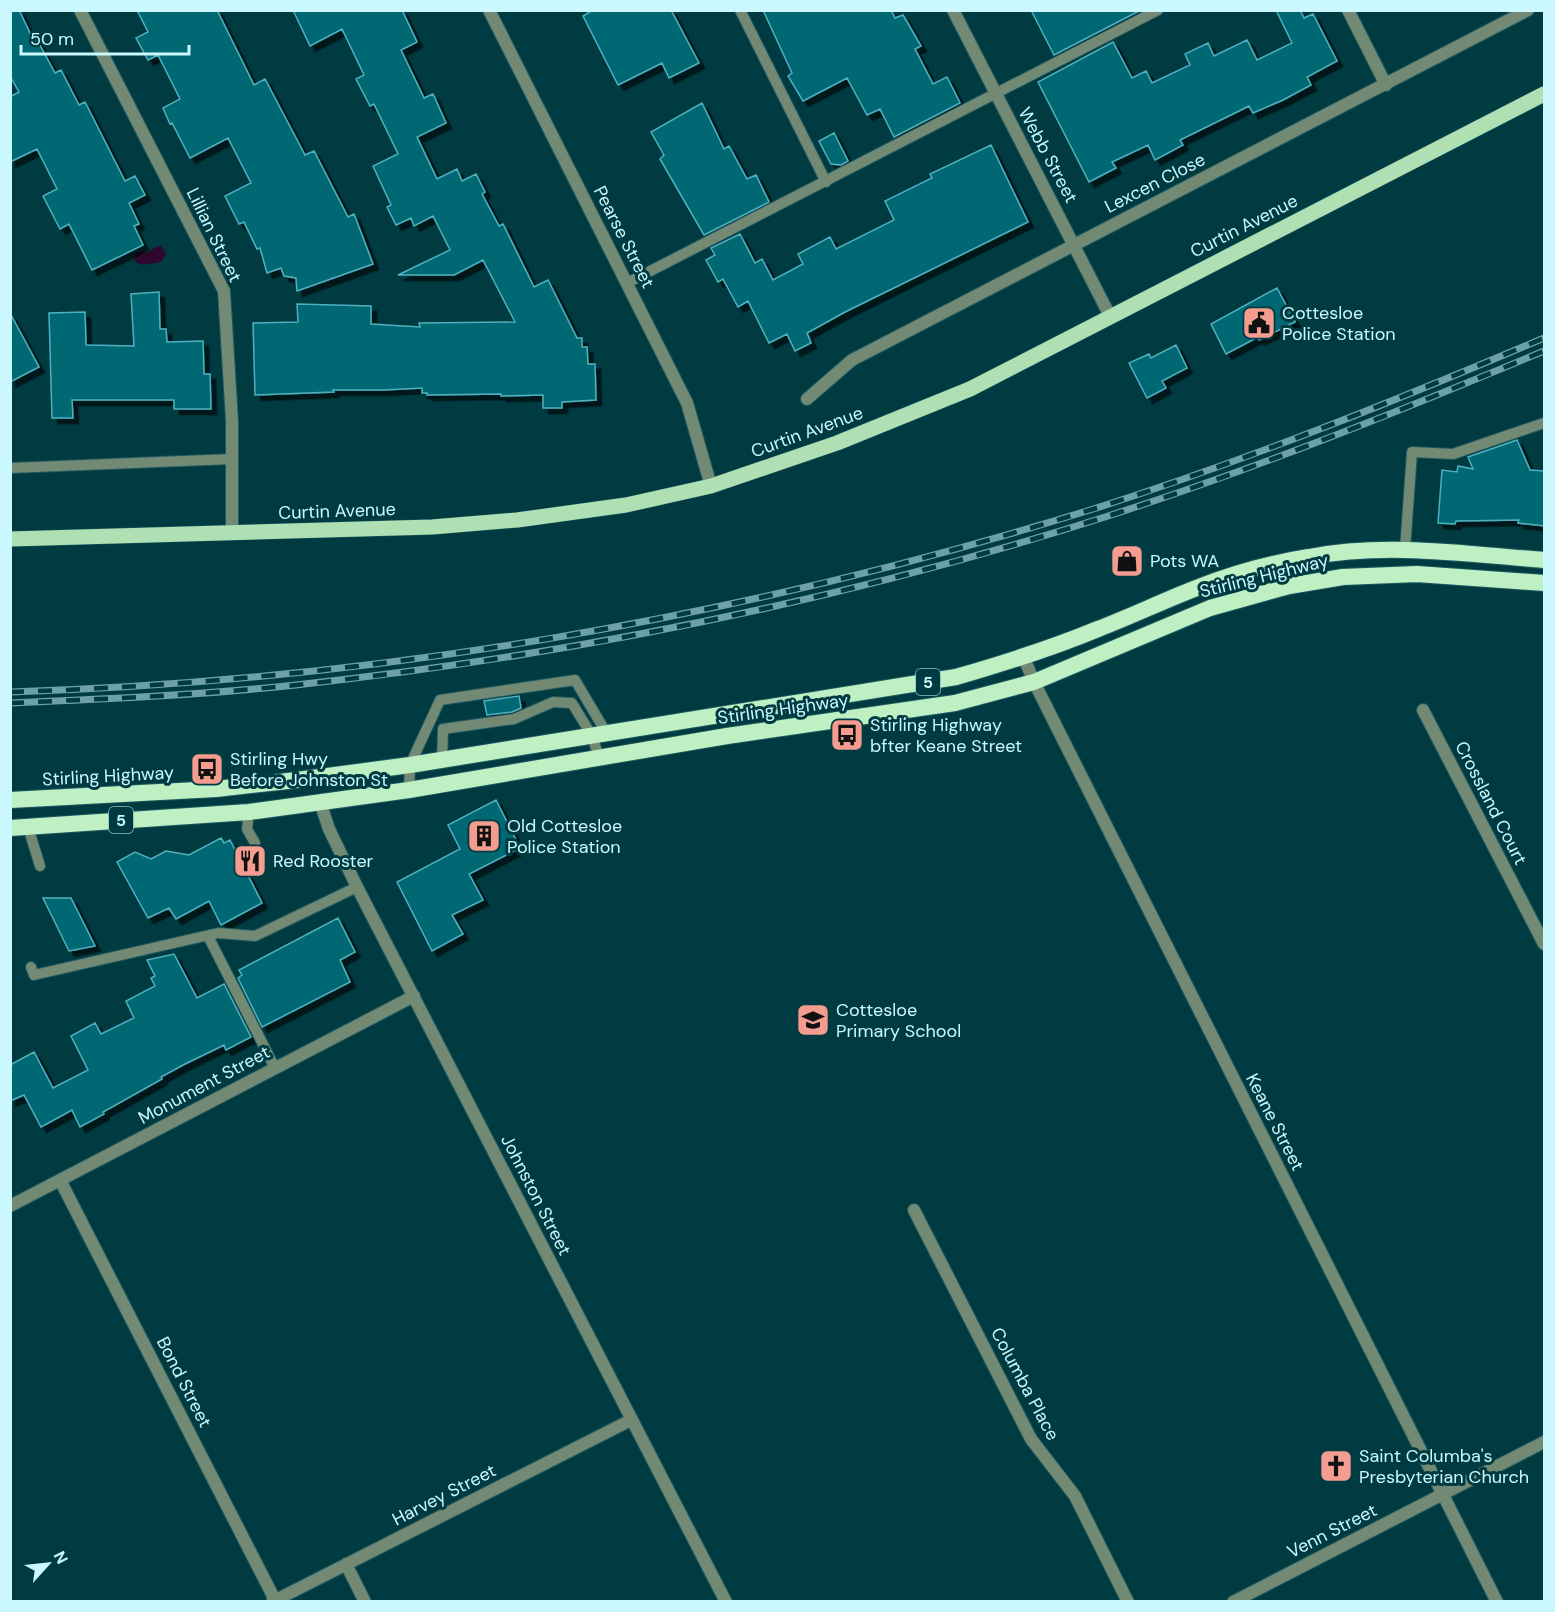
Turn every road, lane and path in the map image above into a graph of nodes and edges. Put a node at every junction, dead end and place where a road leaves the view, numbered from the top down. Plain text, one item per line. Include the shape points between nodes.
1 (80, 10) edge
2 (489, 10) edge
3 (740, 10) edge
4 (953, 10) edge
5 (1348, 10) edge
6 (1528, 10) edge
7 (1153, 12) edge
8 (1386, 85) junction
9 (996, 94) junction
10 (1545, 94) edge
11 (826, 182) junction
12 (1075, 244) junction
13 (627, 283) junction
14 (1110, 316) junction
15 (807, 399) dead end
16 (1545, 423) edge
17 (232, 459) junction
18 (10, 468) edge
19 (711, 486) junction
20 (232, 534) junction
21 (10, 539) edge
22 (1405, 550) junction
23 (1545, 560) edge
24 (1545, 583) edge
25 (1024, 658) junction
26 (1034, 682) junction
27 (1423, 710) dead end
28 (599, 735) junction
29 (599, 757) junction
30 (442, 760) junction
31 (410, 765) junction
32 (409, 790) junction
33 (10, 800) edge
34 (320, 802) junction
35 (249, 812) junction
36 (28, 827) junction
37 (10, 828) edge
38 (255, 843) dead end
39 (40, 866) dead end
40 (357, 887) junction
41 (208, 936) junction
42 (1545, 944) edge
43 (31, 967) dead end
44 (414, 996) junction
45 (275, 1068) junction
46 (60, 1180) junction
47 (10, 1206) edge
48 (914, 1210) dead end
49 (631, 1420) junction
50 (1545, 1442) edge
51 (1442, 1495) junction
52 (346, 1564) junction
53 (274, 1601) edge
54 (365, 1602) edge
55 (726, 1602) edge
56 (1128, 1602) edge
57 (1233, 1602) edge
58 (1497, 1602) edge

1 - 17 street, Lillian Street via 224,291
2 - 13 street, Pearse Street
3 - 11 lane
4 - 9 street, Webb Street
5 - 8 street
6 - 8 street, Lexcen Close
7 - 9 lane
8 - 12 street, Lexcen Close
9 - 11 lane
9 - 12 street, Webb Street
10 - 14 main road, Curtin Avenue
11 - 13 lane
12 - 14 street, Webb Street
12 - 15 street, Lexcen Close via 852,360
13 - 19 street, Pearse Street via 687,403
14 - 19 main road, Curtin Avenue via 970,388 837,443
16 - 22 lane via 1453,454 1412,452
17 - 18 lane
17 - 20 street, Lillian Street
19 - 20 main road, Curtin Avenue via 626,505 518,520
20 - 21 main road, Curtin Avenue
22 - 23 highway, Stirling Highway / 5
22 - 25 highway, Stirling Highway / 5 via 1361,550 1255,568 1200,586
24 - 26 highway, Stirling Highway / 5 via 1417,574 1343,577 1289,586 1210,608
25 - 26 street, Keane Street
25 - 28 highway, Stirling Highway / 5 via 956,677
26 - 29 highway, Stirling Highway / 5 via 955,703
26 - 51 street, Keane Street
27 - 42 street, Crossland Court
28 - 29 lane
28 - 30 highway, Stirling Highway / 5
28 - 30 lane via 572,704 553,702 514,719 443,729
28 - 31 lane via 575,680 440,700
29 - 32 highway, Stirling Highway / 5
30 - 31 highway, Stirling Highway / 5
31 - 32 lane
31 - 33 highway, Stirling Highway / 5 via 229,788
32 - 34 highway, Stirling Highway / 5
34 - 35 highway, Stirling Highway / 5
34 - 40 street, Johnston Street
35 - 36 highway, Stirling Highway / 5
35 - 38 lane via 247,829
36 - 37 highway, Stirling Highway / 5
36 - 39 lane
40 - 41 lane via 255,936
40 - 44 street, Johnston Street
41 - 43 lane via 34,975
41 - 45 lane
44 - 45 street, Monument Street
44 - 49 street, Johnston Street
45 - 46 street, Monument Street
46 - 47 street, Monument Street
46 - 53 street, Bond Street
48 - 56 street, Columba Place via 1031,1438 1075,1496
49 - 52 street, Harvey Street
49 - 55 street, Johnston Street
50 - 51 street, Venn Street
51 - 57 street, Venn Street
51 - 58 street, Keane Street
52 - 53 street, Harvey Street
52 - 54 street

